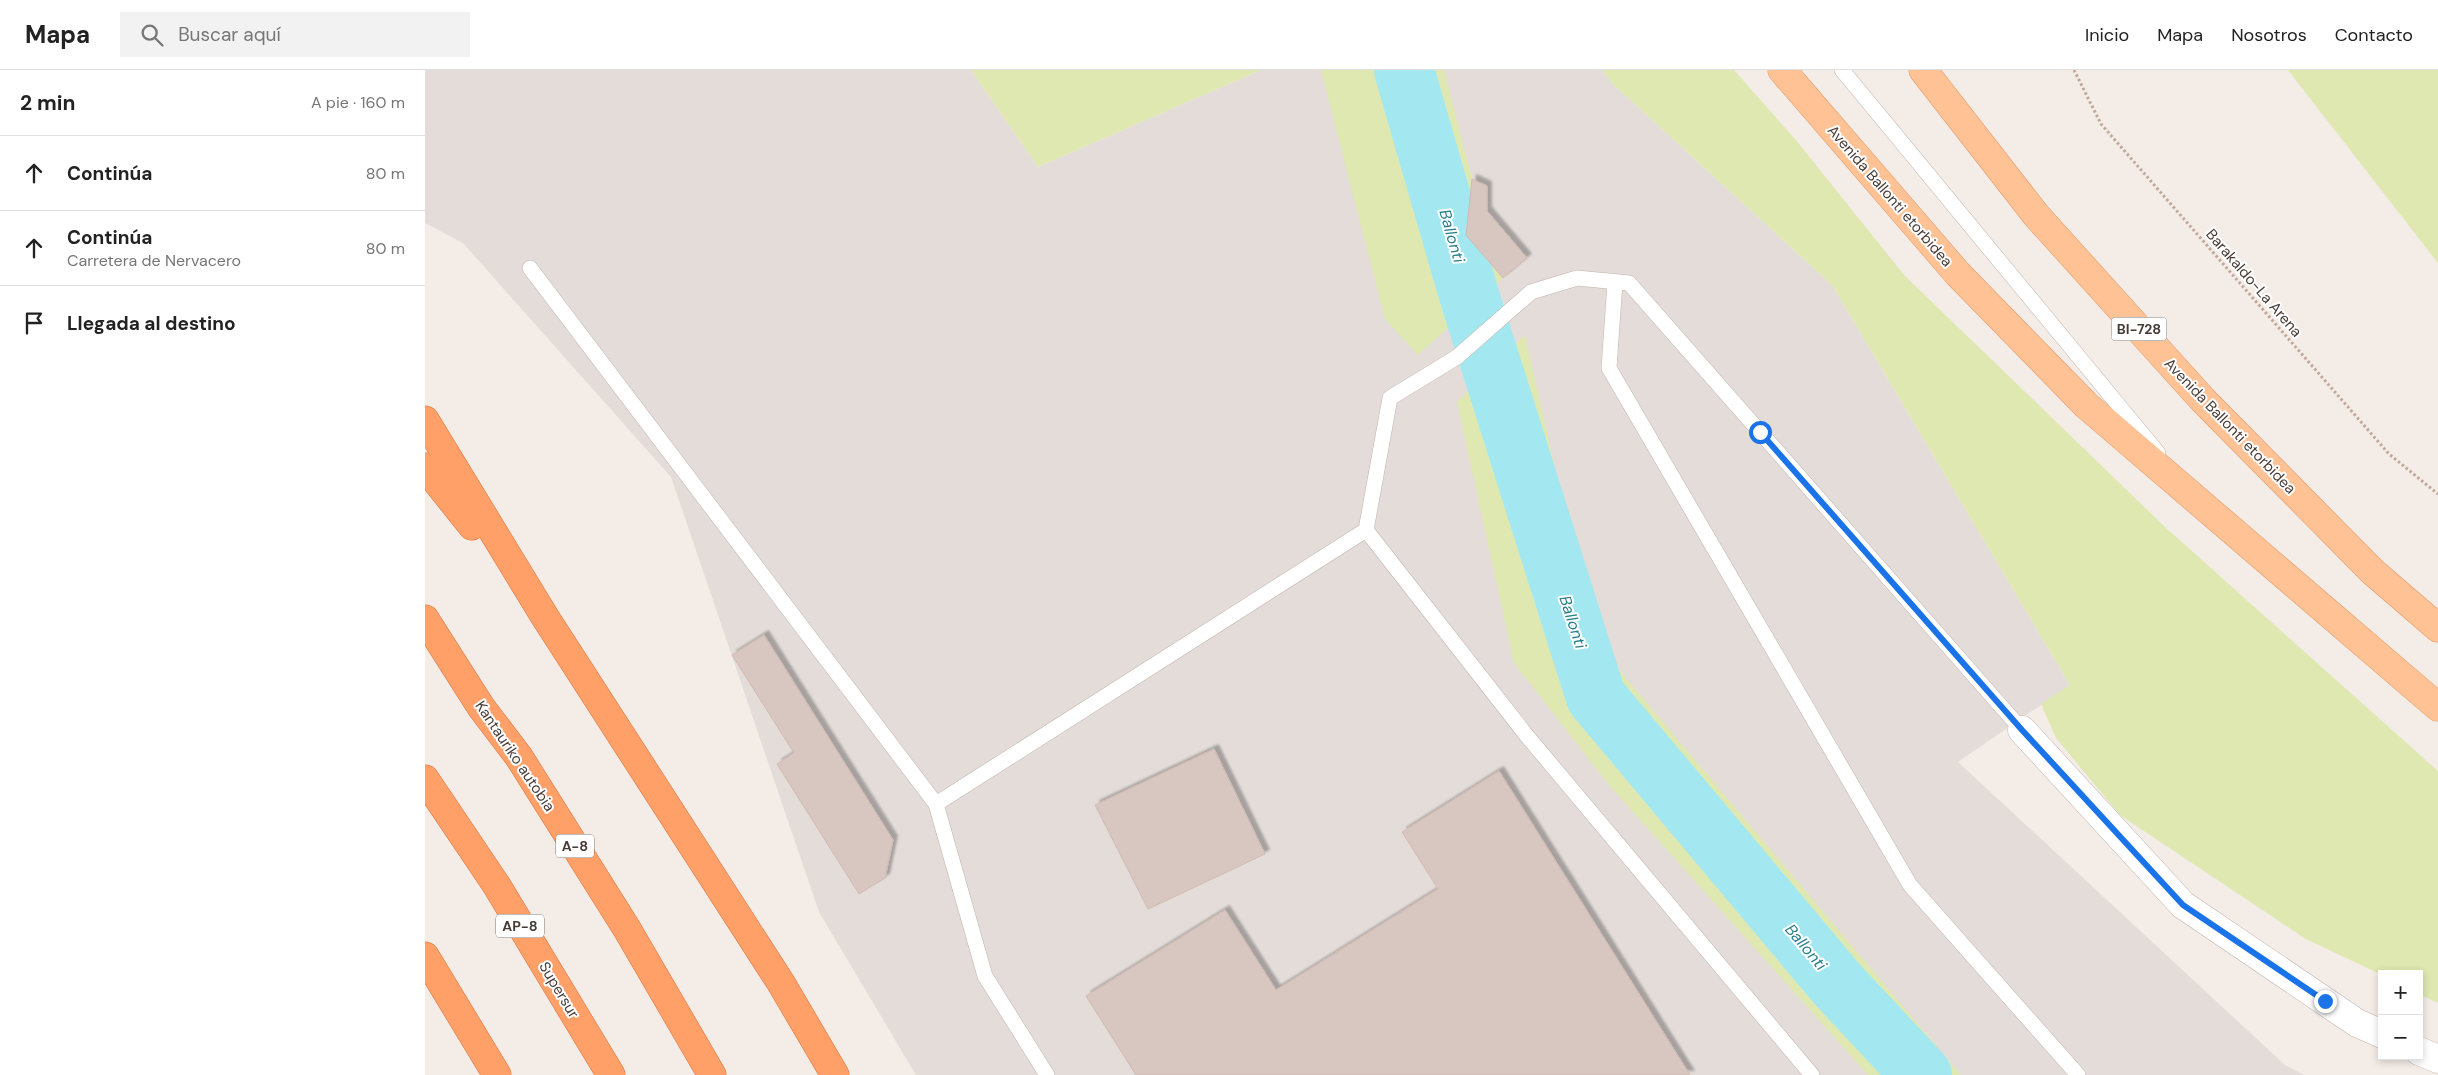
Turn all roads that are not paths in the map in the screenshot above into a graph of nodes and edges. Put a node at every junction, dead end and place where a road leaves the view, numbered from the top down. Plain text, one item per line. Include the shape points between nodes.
1 (1781, 70) edge
2 (1842, 70) edge
3 (1923, 70) edge
4 (530, 268) dead end
5 (1615, 282) junction
6 (425, 420) edge
7 (425, 467) edge
8 (2199, 503) junction
9 (1366, 530) junction
10 (545, 617) junction
11 (425, 619) edge
12 (2438, 628) edge
13 (2438, 707) edge
14 (2022, 730) joint
15 (425, 779) edge
16 (936, 804) junction
17 (425, 956) edge
18 (2378, 1032) edge
19 (2423, 1052) edge
20 (2438, 1059) edge
21 (497, 1075) edge
22 (611, 1075) edge
23 (712, 1075) edge
24 (835, 1075) edge
25 (1047, 1075) edge
26 (1812, 1075) edge
27 (2078, 1075) edge

1 - 8 main road, Avenida Ballonti etorbidea via 1972,288 2087,405
2 - 8 lane, Avenida Ballonti etorbidea
3 - 12 main road, Avenida Ballonti etorbidea / BI-728 via 2036,215 2203,400 2373,572
4 - 16 lane
5 - 9 lane via 1577,278 1531,292 1457,357 1390,398
5 - 14 lane via 1629,284
5 - 27 lane via 1609,368 1905,877
6 - 10 highway
7 - 10 highway
8 - 13 main road, Avenida Ballonti etorbidea
9 - 16 lane
9 - 26 lane via 1527,736
10 - 24 highway via 781,983
11 - 23 highway, Kantauriko autobia / A-8 via 481,707 540,790 627,929
14 - 18 street via 2183,905 2357,1023
15 - 22 highway, Supersur / AP-8 via 497,886
16 - 25 lane via 985,976
17 - 21 highway
19 - 20 street

